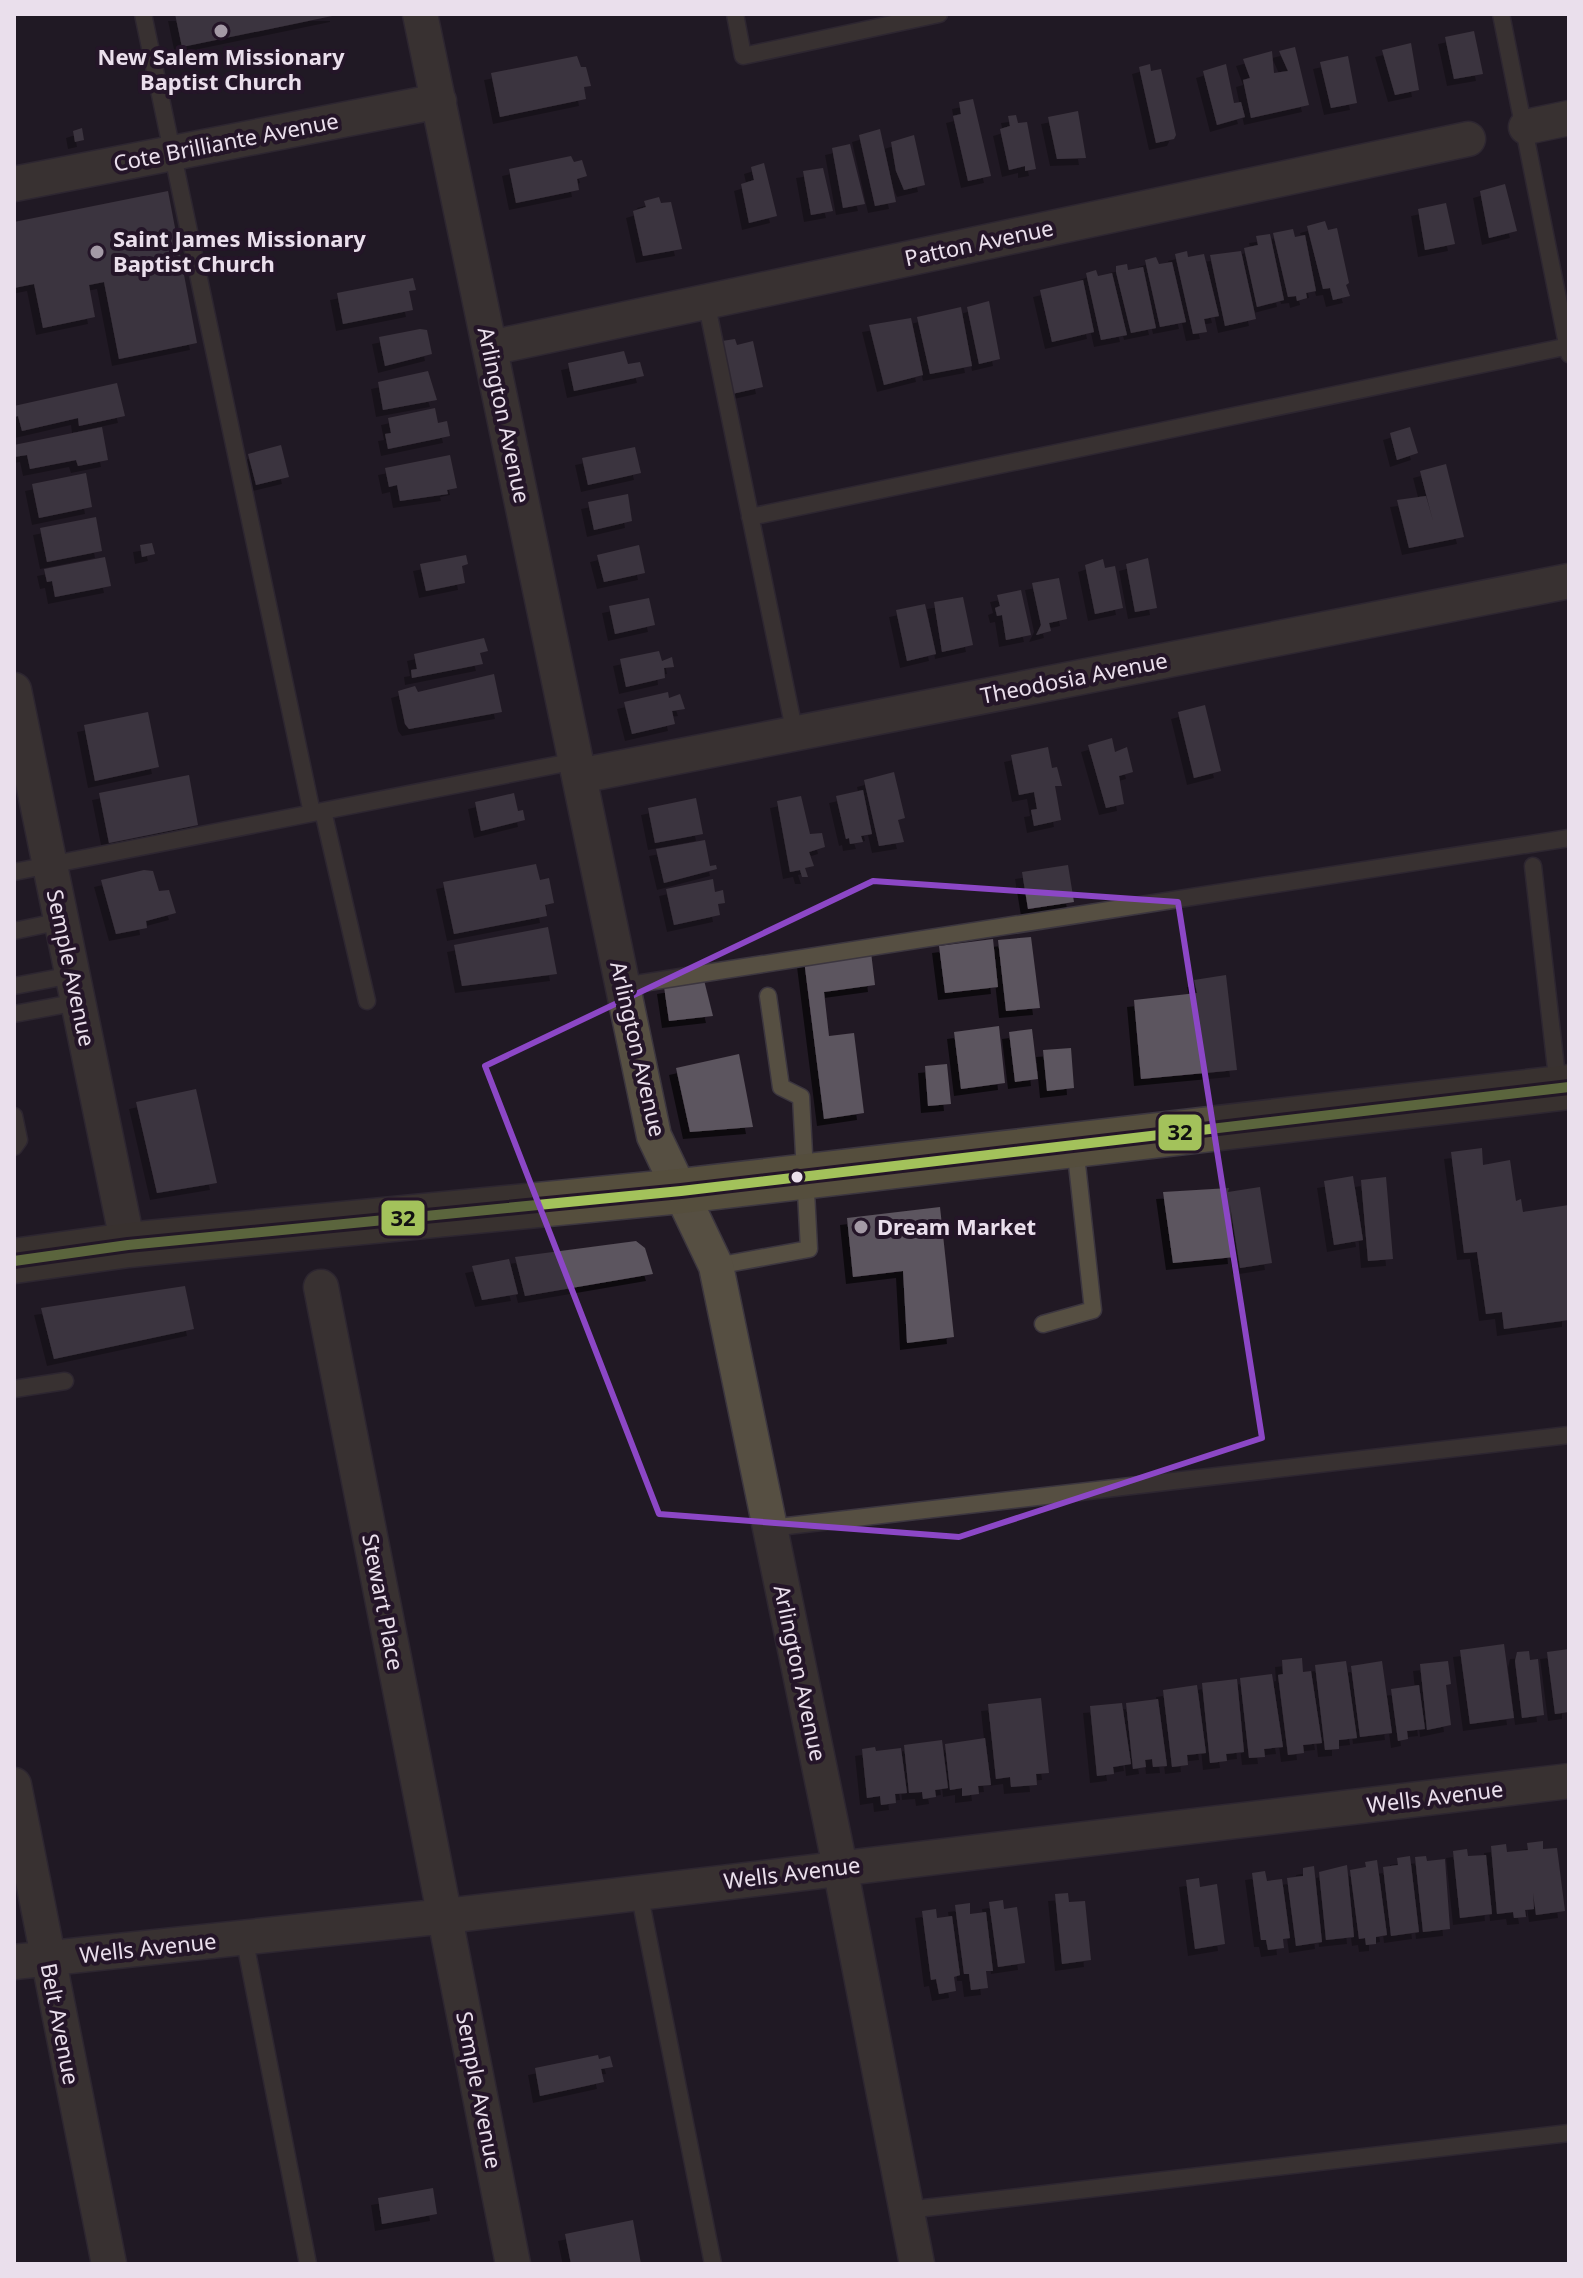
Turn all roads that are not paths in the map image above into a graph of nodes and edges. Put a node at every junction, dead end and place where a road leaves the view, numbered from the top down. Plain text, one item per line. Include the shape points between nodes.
1 (143, 14) edge
2 (420, 14) edge
3 (735, 14) edge
4 (939, 14) edge
5 (1501, 14) edge
6 (439, 101) junction
7 (1569, 118) edge
8 (1526, 127) junction
9 (1468, 139) dead end
10 (172, 153) junction
11 (14, 184) edge
12 (706, 301) junction
13 (490, 348) junction
14 (1568, 349) edge
15 (750, 517) junction
16 (1569, 581) edge
17 (14, 690) edge
18 (795, 734) junction
19 (578, 769) junction
20 (317, 812) junction
21 (1569, 838) edge
22 (50, 864) junction
23 (1533, 866) dead end
24 (14, 872) edge
25 (61, 921) junction
26 (14, 931) edge
27 (14, 986) edge
28 (623, 986) junction
29 (75, 988) junction
30 (768, 996) dead end
31 (367, 1001) dead end
32 (14, 1014) edge
33 (1564, 1087) edge
34 (14, 1116) edge
35 (1075, 1144) junction
36 (14, 1147) edge
37 (805, 1176) junction
38 (681, 1191) junction
39 (128, 1245) junction
40 (14, 1261) edge
41 (716, 1266) junction
42 (321, 1287) dead end
43 (1043, 1324) dead end
44 (65, 1381) dead end
45 (14, 1389) edge
46 (1569, 1435) edge
47 (770, 1528) junction
48 (1569, 1781) edge
49 (14, 1785) edge
50 (840, 1867) junction
51 (639, 1892) junction
52 (446, 1916) junction
53 (244, 1937) junction
54 (30, 1960) edge
55 (1569, 2133) edge
56 (907, 2210) junction
57 (109, 2264) edge
58 (308, 2264) edge
59 (513, 2264) edge
60 (713, 2264) edge
61 (917, 2264) edge

1 - 10 lane
2 - 6 street, Arlington Avenue
3 - 4 lane via 743,56
5 - 8 lane
6 - 10 street, Cote Brilliante Avenue
6 - 13 street, Arlington Avenue
7 - 8 street
8 - 14 lane
9 - 12 street, Patton Avenue
10 - 11 street, Cote Brilliante Avenue
10 - 20 lane
12 - 13 street, Patton Avenue
12 - 15 lane
13 - 19 street, Arlington Avenue
14 - 15 lane
15 - 18 lane
16 - 18 street, Theodosia Avenue
17 - 22 street, Semple Avenue
18 - 19 street, Theodosia Avenue
19 - 20 lane
19 - 28 street, Arlington Avenue
20 - 22 lane
20 - 31 lane
21 - 28 lane
22 - 24 lane
22 - 25 street, Semple Avenue
23 - 33 lane
25 - 26 lane
25 - 29 street, Semple Avenue
27 - 29 lane
28 - 38 street, Arlington Avenue via 654,1136
29 - 32 lane
29 - 39 street, Semple Avenue
30 - 37 lane via 781,1087 801,1097
33 - 35 main road
34 - 36 lane via 19,1140
35 - 37 main road
35 - 43 lane via 1093,1310
37 - 38 main road
37 - 41 lane via 809,1249
38 - 39 main road
38 - 41 street, Arlington Avenue
39 - 40 main road
41 - 47 street, Arlington Avenue
42 - 52 street, Stewart Place
44 - 45 lane
46 - 47 lane
47 - 50 street, Arlington Avenue
48 - 50 street, Wells Avenue
49 - 54 street, Belt Avenue
50 - 51 street, Wells Avenue
50 - 56 street, Arlington Avenue
51 - 52 street, Wells Avenue
51 - 60 lane
52 - 53 street, Wells Avenue
52 - 59 street, Semple Avenue
53 - 54 street, Wells Avenue
53 - 58 lane
54 - 57 street, Belt Avenue
55 - 56 lane
56 - 61 street, Arlington Avenue

